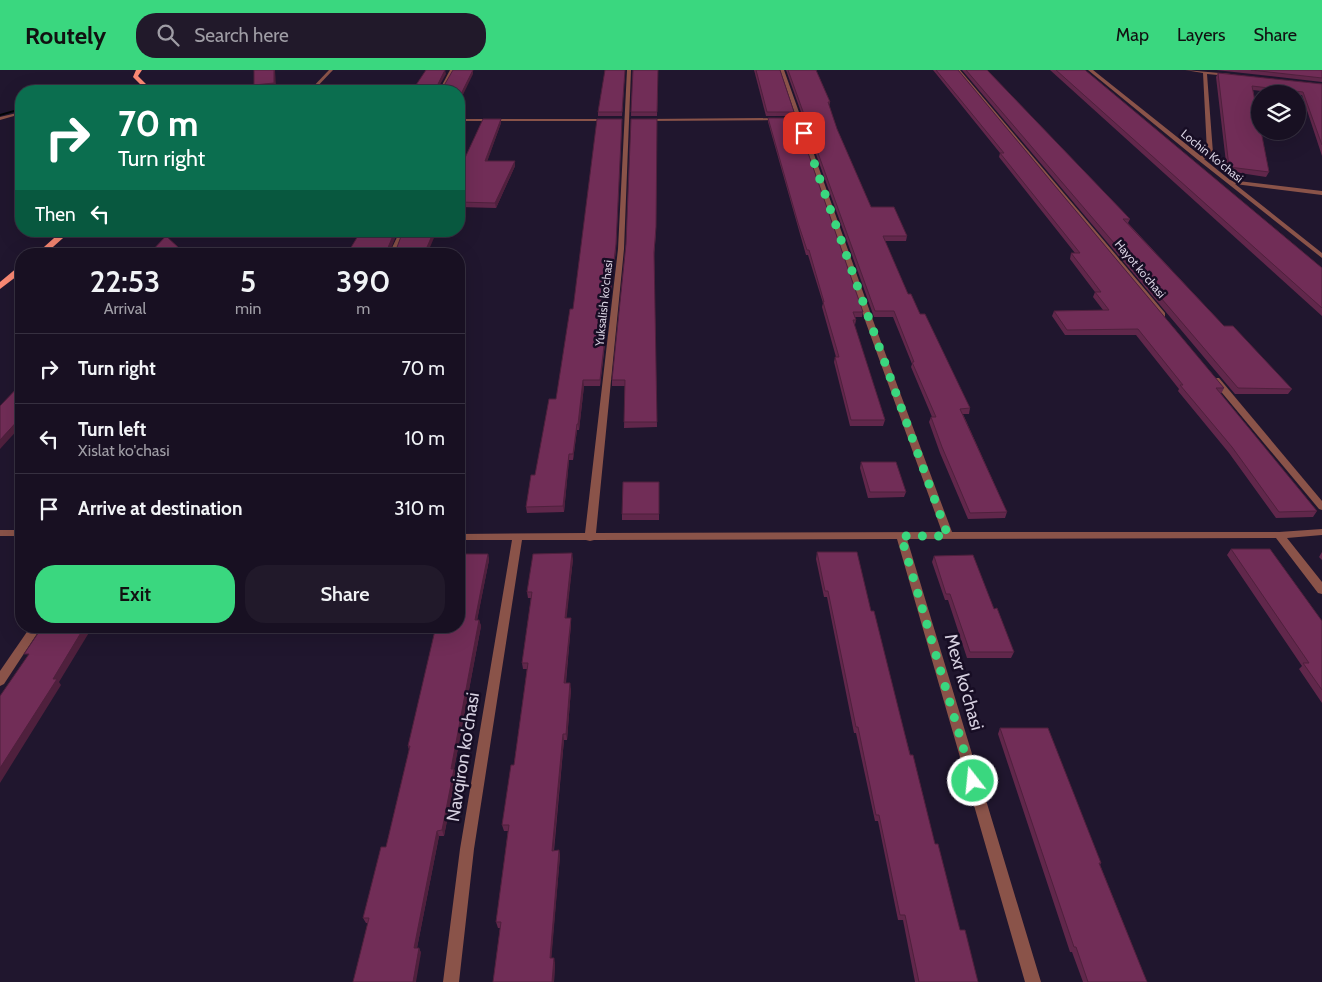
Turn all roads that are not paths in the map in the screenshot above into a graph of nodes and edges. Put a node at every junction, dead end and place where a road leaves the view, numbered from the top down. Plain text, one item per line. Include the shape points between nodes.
1 (138, 70) edge
2 (331, 70) edge
3 (452, 70) edge
4 (629, 70) edge
5 (782, 70) edge
6 (958, 70) edge
7 (1090, 70) edge
8 (1187, 70) edge
9 (1205, 72) junction
10 (1234, 75) edge
11 (142, 85) edge
12 (317, 85) edge
13 (443, 85) edge
14 (15, 115) edge
15 (0, 119) edge
16 (799, 119) junction
17 (465, 120) edge
18 (628, 120) junction
19 (1200, 159) junction
20 (1227, 181) junction
21 (1322, 193) edge
22 (60, 237) edge
23 (47, 248) edge
24 (1322, 256) edge
25 (15, 274) edge
26 (0, 286) edge
27 (1165, 318) edge
28 (1209, 371) edge
29 (1322, 508) edge
30 (1322, 532) edge
31 (0, 533) edge
32 (15, 533) edge
33 (1278, 535) junction
34 (901, 536) junction
35 (948, 536) junction
36 (465, 537) edge
37 (517, 538) junction
38 (590, 538) junction
39 (1322, 590) edge
40 (32, 633) edge
41 (0, 681) edge
42 (451, 982) edge
43 (1033, 982) edge

1 - 11 main road via 135,76
2 - 12 street
3 - 13 street
4 - 18 street, Yuksalish ko'chasi
5 - 16 street
6 - 27 street, Hayot ko'chasi
7 - 19 street, Lochin Ko'chasi
8 - 9 street
9 - 10 street
9 - 19 street via 1210,153
14 - 15 street
16 - 18 street
16 - 35 street
17 - 18 street
18 - 38 street, Yuksalish ko'chasi via 621,249
19 - 20 street, Lochin Ko'chasi
20 - 21 street
20 - 24 street, Lochin Ko'chasi
22 - 23 main road
25 - 26 main road
28 - 29 street
30 - 33 street
31 - 32 street
33 - 35 street
33 - 39 street
34 - 35 street
34 - 38 street
34 - 43 street, Mexr ko'chasi
36 - 37 street
37 - 38 street
37 - 42 street, Navqiron ko'chasi via 468,849
40 - 41 street

